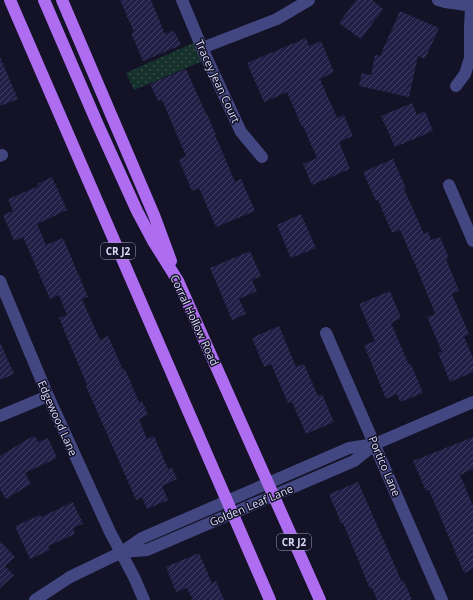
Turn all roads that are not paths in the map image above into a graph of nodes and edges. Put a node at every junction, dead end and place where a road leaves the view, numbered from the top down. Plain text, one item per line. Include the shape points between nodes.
1 (10, 0) edge
2 (44, 0) edge
3 (62, 0) edge
4 (182, 0) edge
5 (309, 0) edge
6 (438, 0) edge
7 (472, 6) edge
8 (202, 48) junction
9 (456, 86) dead end
10 (262, 157) dead end
11 (449, 185) dead end
12 (473, 241) edge
13 (0, 281) edge
14 (178, 281) junction
15 (326, 333) dead end
16 (48, 396) junction
17 (473, 402) edge
18 (0, 416) edge
19 (375, 444) junction
20 (268, 483) junction
21 (274, 495) junction
22 (227, 501) junction
23 (232, 513) junction
24 (122, 552) junction
25 (35, 600) edge
26 (144, 600) edge
27 (270, 600) edge
28 (320, 600) edge
29 (442, 600) edge

1 - 22 main road, CR J2
2 - 14 main road, Corral Hollow Road / CR J2 via 130,198
3 - 14 main road via 154,215
4 - 8 street, Tracey Jean Court
5 - 8 street via 277,19
6 - 7 street
7 - 9 street via 470,58 465,74
8 - 10 street, Tracey Jean Court via 242,132
11 - 12 street
13 - 16 street, Edgewood Lane
14 - 20 main road, Corral Hollow Road / CR J2
15 - 19 street, Portico Lane
16 - 18 street
16 - 24 street, Edgewood Lane via 110,532
17 - 19 street, Golden Leaf Lane
19 - 20 street, Golden Leaf Lane via 349,448
19 - 21 street, Golden Leaf Lane via 354,461
19 - 29 street, Portico Lane
20 - 21 main road, Corral Hollow Road / CR J2
20 - 22 street, Golden Leaf Lane
21 - 23 street, Golden Leaf Lane
21 - 28 main road, Corral Hollow Road / CR J2
22 - 23 main road, CR J2
22 - 24 street, Golden Leaf Lane via 142,538
23 - 24 street, Golden Leaf Lane via 147,550
23 - 27 main road, CR J2
24 - 25 street, Golden Leaf Lane via 70,577
24 - 26 street, Edgewood Lane

